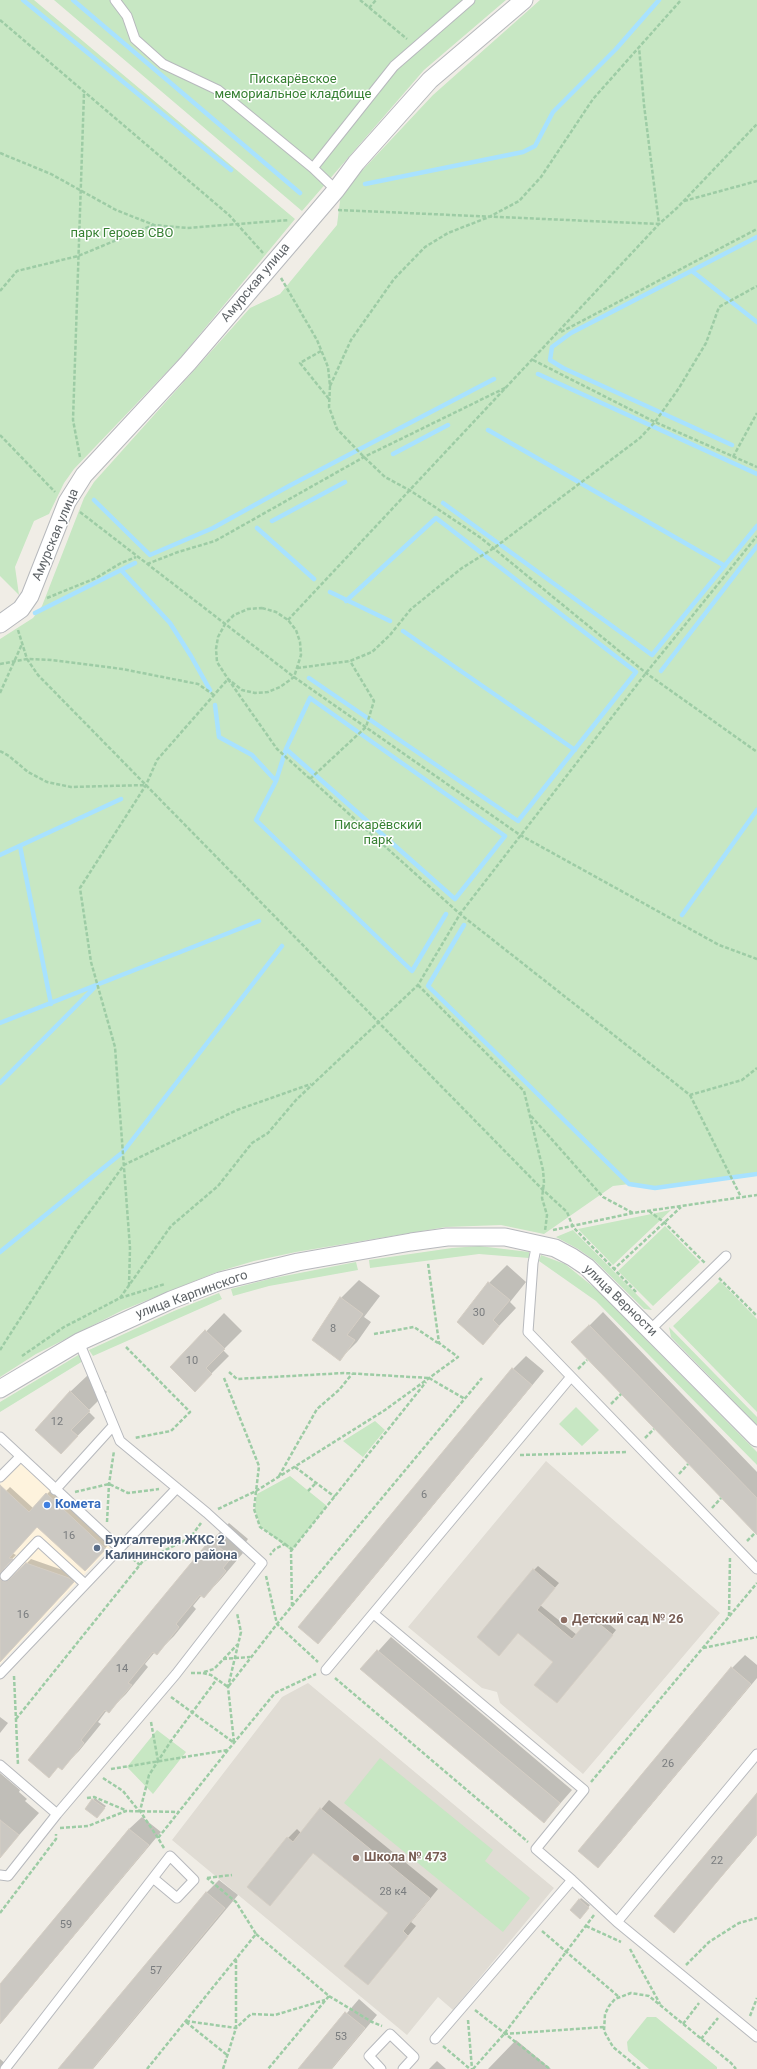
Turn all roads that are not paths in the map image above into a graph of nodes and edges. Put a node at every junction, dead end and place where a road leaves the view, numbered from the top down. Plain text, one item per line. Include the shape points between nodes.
1 (470, 0) edge
2 (524, 0) edge
3 (120, 2) edge
4 (313, 168) junction
5 (336, 190) junction
6 (16, 611) edge
7 (447, 1237) joint
8 (541, 1237) junction
9 (726, 1256) dead end
10 (650, 1330) junction
11 (79, 1342) junction
12 (570, 1378) junction
13 (0, 1389) edge
14 (116, 1434) junction
15 (0, 1437) edge
16 (757, 1438) edge
17 (20, 1457) junction
18 (0, 1477) edge
19 (176, 1487) junction
20 (58, 1493) junction
21 (118, 1547) junction
22 (757, 1569) edge
23 (5, 1576) dead end
24 (84, 1584) junction
25 (374, 1614) junction
26 (326, 1670) road end
27 (0, 1674) edge
28 (757, 1754) edge
29 (0, 1765) edge
30 (57, 1814) junction
31 (0, 1875) edge
32 (153, 1878) junction
33 (572, 1880) junction
34 (617, 1922) junction
35 (757, 2037) edge
36 (435, 2039) road end
37 (5, 2069) edge
38 (381, 2069) edge
39 (403, 2069) edge

1 - 4 lane via 394,66
2 - 5 street, Амурская улица via 430,80 356,163
3 - 4 lane via 135,39 163,64 218,90
4 - 5 lane
5 - 6 street, Амурская улица via 188,363 84,475 67,502
7 - 8 street, улица Верности
7 - 11 street, улица Карпинского via 256,1271 171,1300
8 - 10 street, улица Верности via 586,1267
8 - 12 lane via 533,1264 528,1332
9 - 10 lane
10 - 16 street, улица Верности
11 - 13 street, улица Карпинского
11 - 14 lane
12 - 22 lane via 642,1451 710,1526
12 - 25 lane
14 - 19 lane
14 - 20 lane
15 - 17 lane
17 - 18 lane
17 - 20 lane
19 - 21 lane
19 - 30 lane via 262,1563 176,1674
20 - 21 lane
21 - 24 lane
23 - 24 lane via 38,1542
24 - 27 lane
25 - 26 lane
25 - 33 lane via 584,1790 536,1849
28 - 34 lane
29 - 30 lane
30 - 31 lane via 8,1876
32 - 32 lane via 170,1856 194,1880 177,1898
32 - 37 lane
33 - 34 lane
33 - 36 lane
34 - 35 lane
38 - 39 lane via 368,2056 390,2034 414,2057

